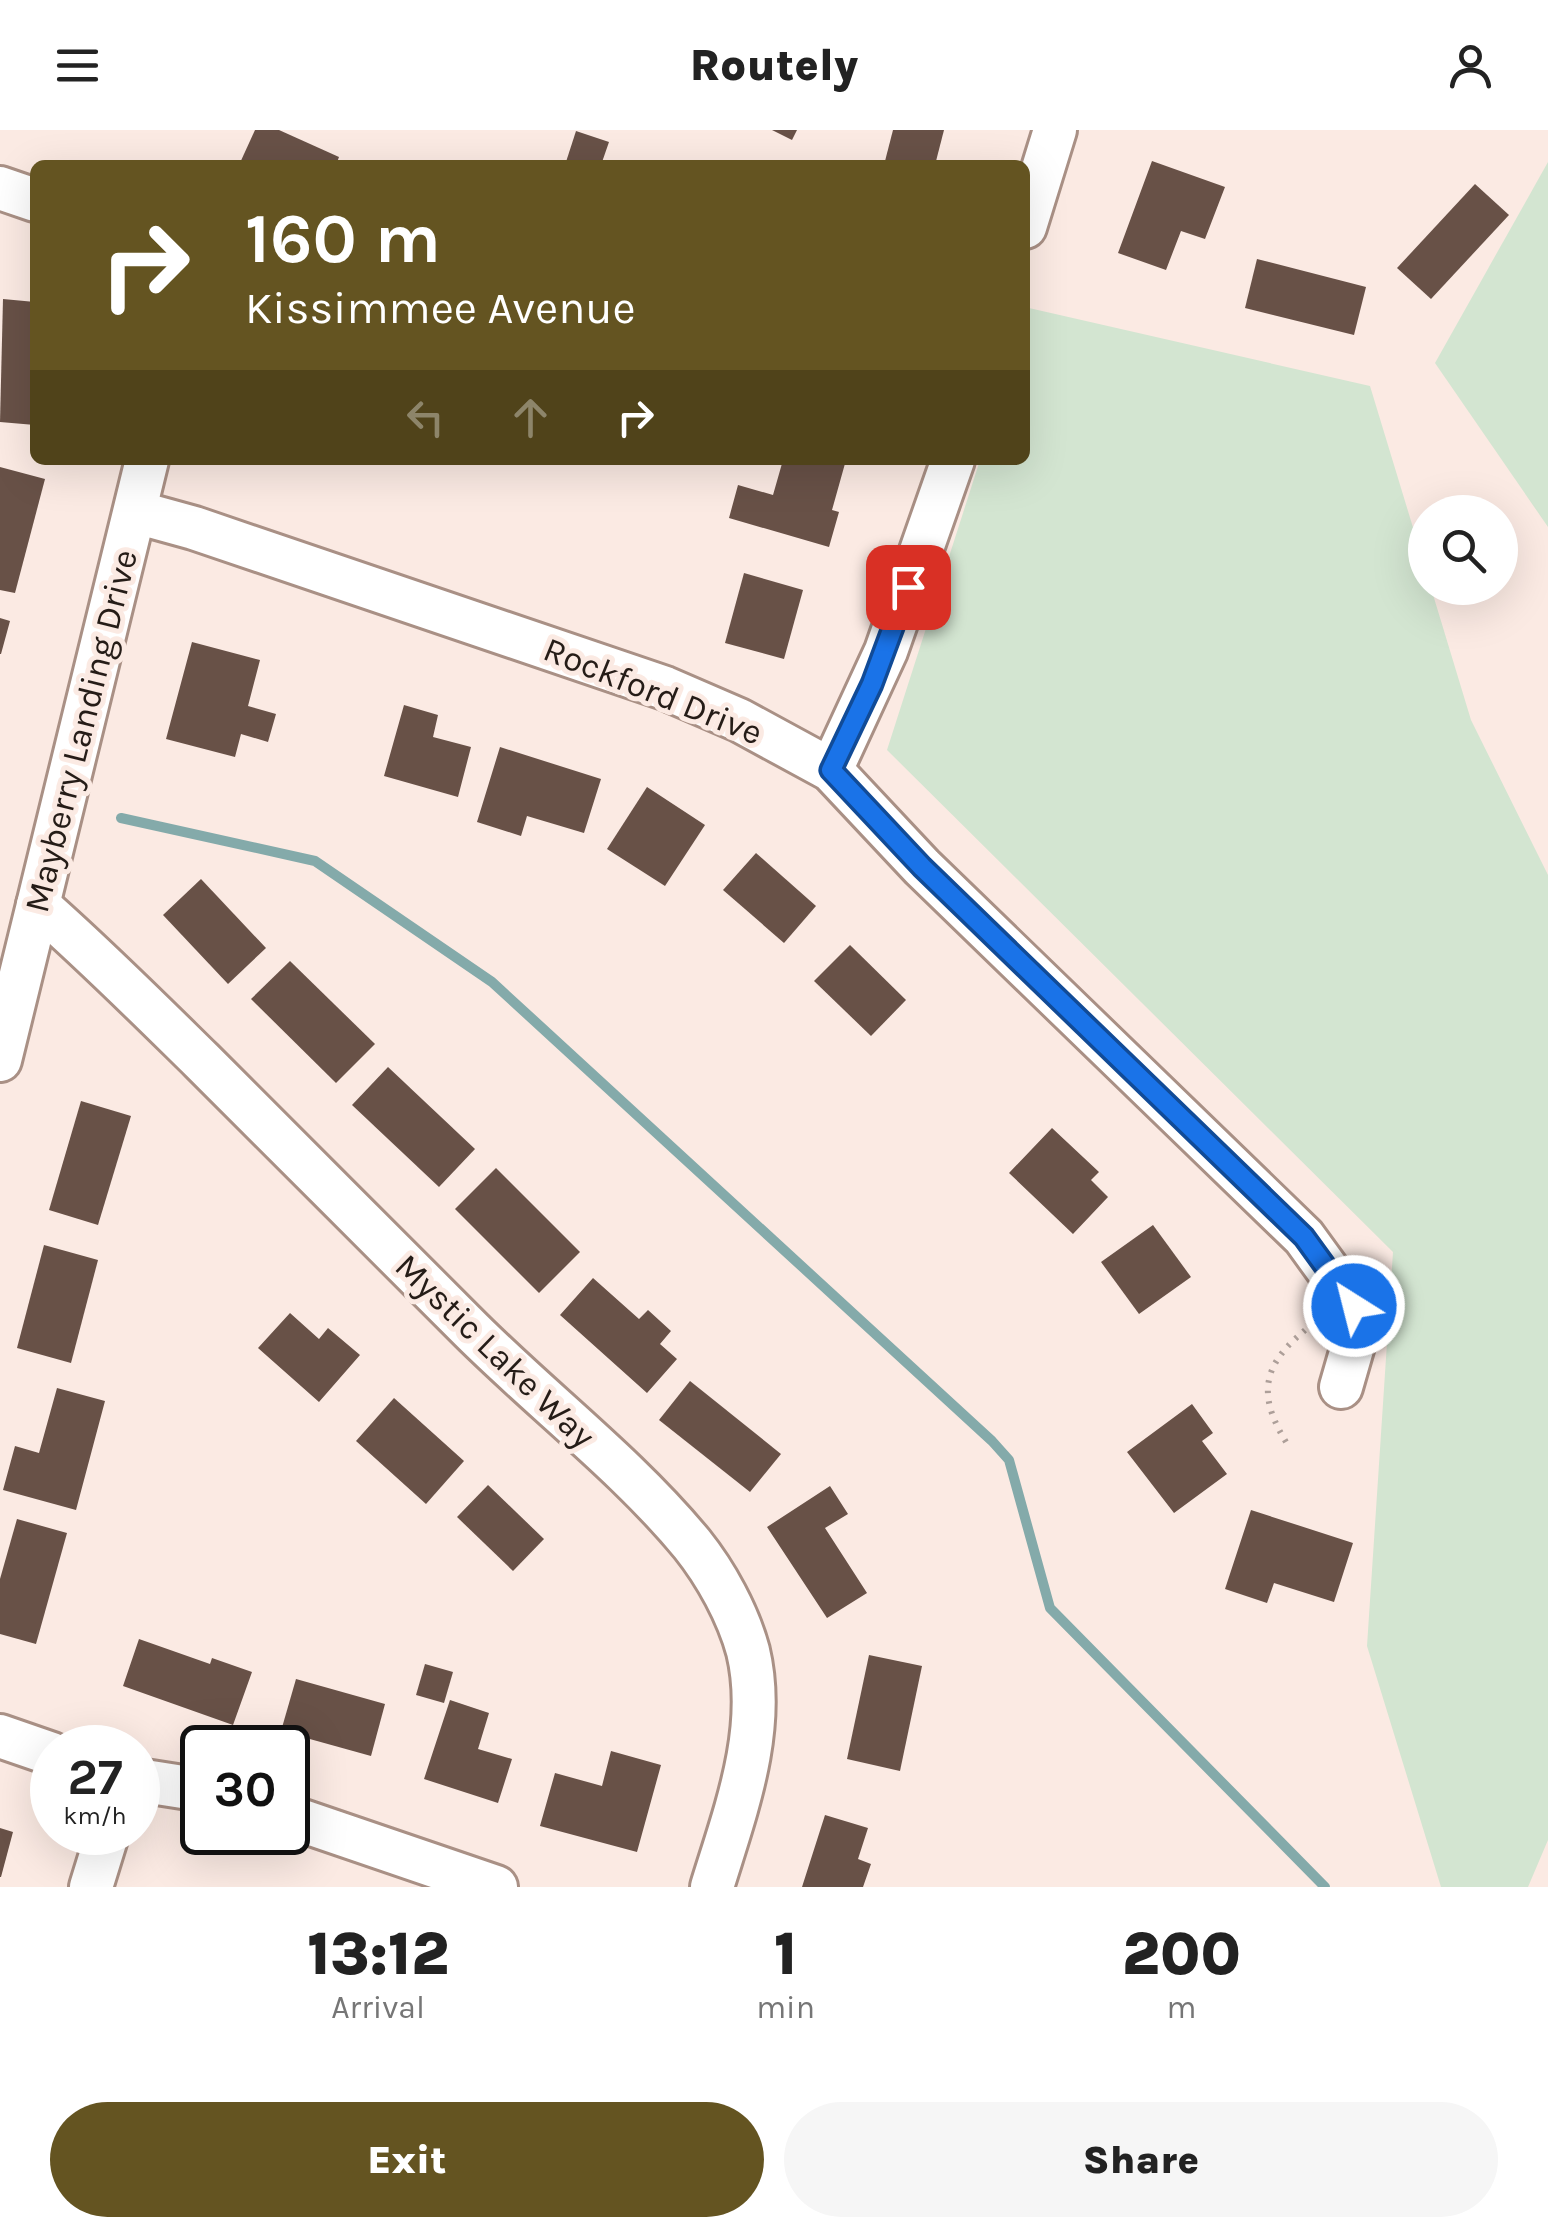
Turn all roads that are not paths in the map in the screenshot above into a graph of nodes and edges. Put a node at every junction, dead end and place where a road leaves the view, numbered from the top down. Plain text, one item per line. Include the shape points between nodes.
1 (1055, 130) edge
2 (0, 188) edge
3 (30, 198) edge
4 (1030, 211) edge
5 (146, 465) edge
6 (951, 465) edge
7 (136, 512) junction
8 (831, 770) junction
9 (38, 905) junction
10 (0, 1060) edge
11 (1341, 1387) dead end
12 (0, 1736) edge
13 (30, 1746) edge
14 (310, 1824) edge
15 (101, 1855) edge
16 (91, 1887) edge
17 (496, 1887) edge
18 (712, 1887) edge

1 - 4 street
2 - 3 street
5 - 7 street, Mayberry Landing Drive
6 - 8 street via 886,651
7 - 8 street, Rockford Drive via 665,688
7 - 9 street, Mayberry Landing Drive
8 - 11 street, Rockford Drive via 922,867 1304,1237 1354,1306 1354,1342
9 - 10 street, Mayberry Landing Drive
9 - 18 street, Mystic Lake Way via 640,1489 704,1561 740,1631 754,1689 738,1802
12 - 13 street
14 - 17 street
15 - 16 street

